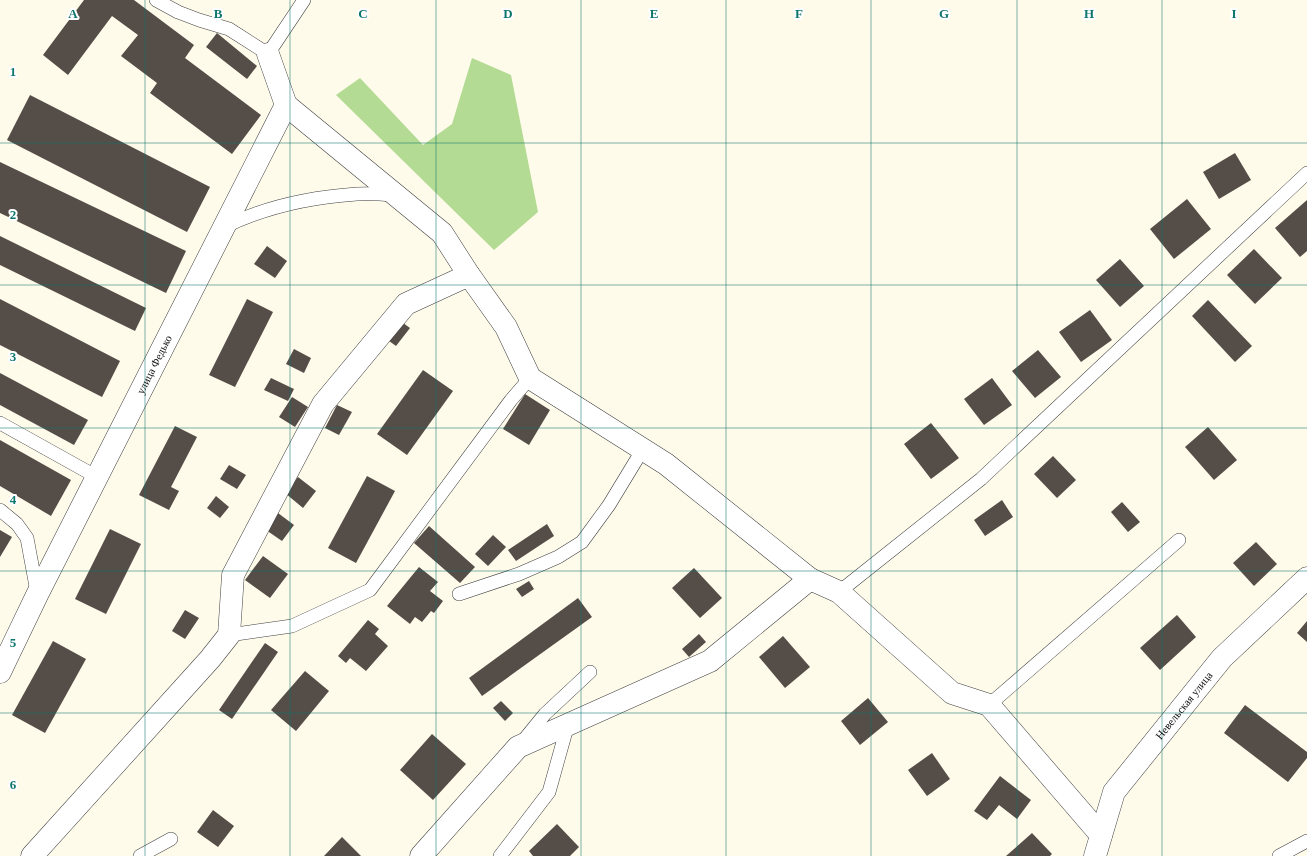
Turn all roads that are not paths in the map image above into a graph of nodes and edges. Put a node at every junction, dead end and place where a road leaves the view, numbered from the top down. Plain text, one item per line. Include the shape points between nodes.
1 (156, 0) edge
2 (304, 0) edge
3 (268, 54) junction
4 (286, 105) junction
5 (1307, 173) edge
6 (395, 195) junction
7 (224, 227) junction
8 (469, 275) junction
9 (530, 378) junction
10 (0, 423) edge
11 (643, 449) junction
12 (97, 477) junction
13 (0, 510) edge
14 (1179, 540) dead end
15 (1307, 578) edge
16 (810, 579) junction
17 (839, 592) junction
18 (38, 593) junction
19 (459, 594) dead end
20 (229, 635) junction
21 (0, 672) edge
22 (590, 672) dead end
23 (989, 705) junction
24 (568, 724) junction
25 (518, 747) junction
26 (171, 839) dead end
27 (1307, 841) edge
28 (1098, 851) edge
29 (32, 856) edge
30 (140, 856) edge
31 (421, 856) edge
32 (500, 856) edge
33 (1279, 856) edge

1 - 3 lane via 178,12 229,29
2 - 3 lane
3 - 4 street
4 - 6 street
4 - 7 street, улица Федько
5 - 17 lane via 981,479
6 - 7 lane via 358,194 322,197 245,217
6 - 8 street via 442,233
7 - 12 street, улица Федько
8 - 9 street via 506,327
8 - 20 street via 406,304 323,404 233,575
9 - 11 street
9 - 20 lane via 370,590 292,626
10 - 12 lane
11 - 16 street via 666,464
11 - 19 lane via 609,505 582,542 558,557 519,574
12 - 18 street, улица Федько
13 - 18 lane via 17,524 27,538
14 - 23 lane
15 - 28 street, Невельская улица via 1222,658 1114,792
16 - 17 street
16 - 24 street via 710,661
17 - 23 street via 952,693
18 - 21 street, улица Федько
20 - 29 street
22 - 25 lane via 545,714
23 - 28 street
24 - 25 street
24 - 32 lane via 549,792
25 - 31 street
26 - 30 lane
27 - 33 lane

